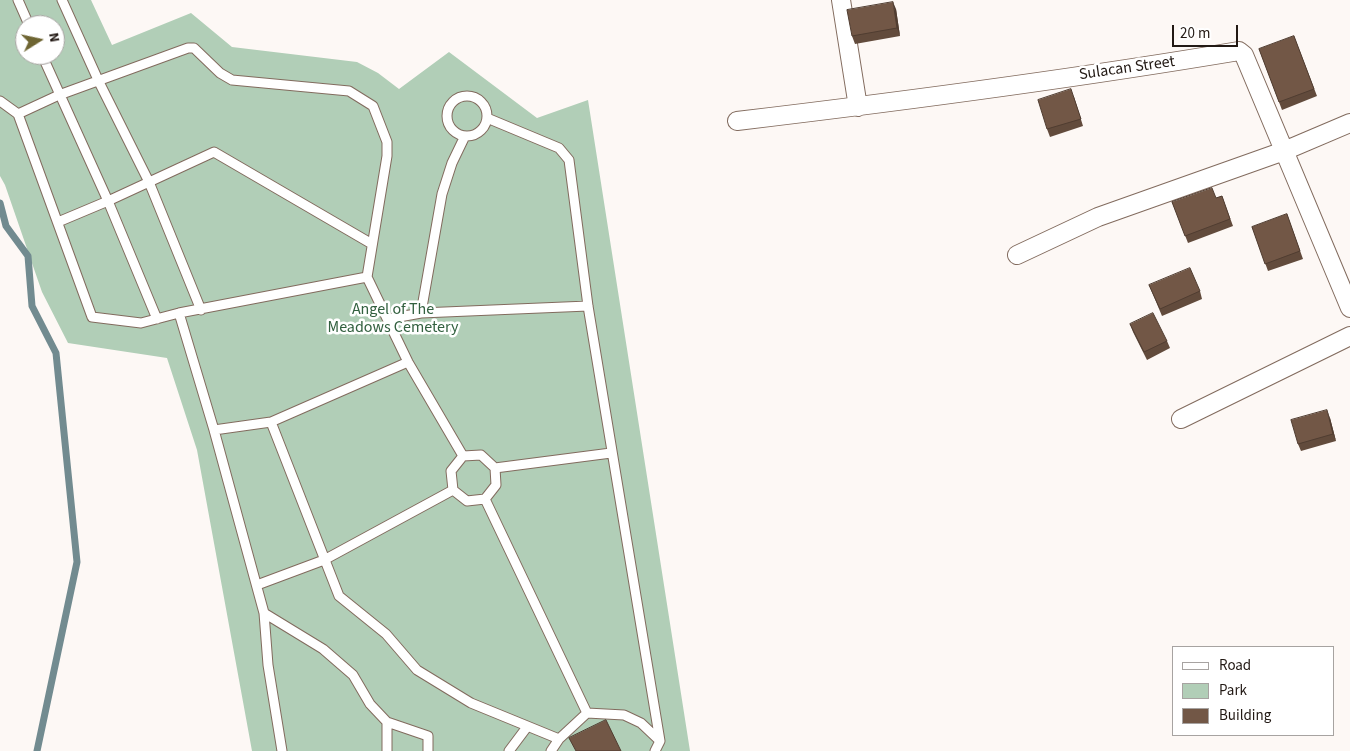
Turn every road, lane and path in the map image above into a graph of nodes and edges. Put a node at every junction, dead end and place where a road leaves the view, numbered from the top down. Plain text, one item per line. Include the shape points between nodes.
1 (18, 0) edge
2 (62, 0) edge
3 (841, 0) edge
4 (25, 15) edge
5 (46, 65) edge
6 (99, 82) junction
7 (59, 95) junction
8 (0, 101) edge
9 (858, 107) junction
10 (18, 114) junction
11 (487, 118) junction
12 (737, 121) dead end
13 (1350, 123) edge
14 (465, 136) junction
15 (1284, 151) junction
16 (149, 182) junction
17 (108, 201) junction
18 (58, 222) junction
19 (372, 244) junction
20 (1017, 255) dead end
21 (367, 278) junction
22 (588, 306) junction
23 (1350, 308) edge
24 (201, 310) junction
25 (179, 313) junction
26 (421, 313) junction
27 (157, 319) junction
28 (388, 319) junction
29 (1350, 336) edge
30 (408, 362) junction
31 (1181, 420) dead end
32 (271, 422) junction
33 (214, 430) junction
34 (611, 453) junction
35 (463, 456) junction
36 (495, 468) junction
37 (453, 490) junction
38 (485, 499) junction
39 (324, 560) junction
40 (256, 585) junction
41 (264, 613) junction
42 (587, 713) junction
43 (386, 722) junction
44 (527, 726) junction
45 (559, 739) junction
46 (660, 741) junction
47 (282, 751) edge
48 (387, 751) edge
49 (428, 751) edge
50 (509, 751) edge
51 (551, 751) edge
52 (655, 751) edge

1 - 4 lane
2 - 6 lane
3 - 9 street
5 - 7 lane
6 - 7 lane
6 - 16 lane
6 - 19 lane via 194,48 220,74 232,80 350,90 372,106 387,142
7 - 10 lane
7 - 17 lane
8 - 10 lane
9 - 12 street, Sulacan Street
9 - 15 street, Sulacan Street via 1239,51 1244,55
10 - 18 lane
11 - 14 lane via 480,132
11 - 14 lane via 484,105 473,96 459,97 449,106 446,119 453,131
11 - 22 lane via 559,148 569,160
13 - 15 street
14 - 26 lane via 442,194
15 - 20 street via 1098,217
15 - 23 street, Sulacan Street
16 - 17 lane
16 - 19 lane via 214,152
16 - 24 lane
17 - 18 lane
17 - 27 lane
18 - 27 lane via 92,317 141,323
19 - 21 lane
21 - 24 lane
21 - 28 lane
22 - 26 lane
22 - 34 lane
24 - 25 lane
25 - 27 lane
25 - 33 lane
26 - 28 lane
28 - 30 lane
29 - 31 street
30 - 32 lane
30 - 35 lane
32 - 33 lane
32 - 39 lane
33 - 40 lane
34 - 36 lane
34 - 46 lane
35 - 36 lane via 481,455
35 - 37 lane via 451,471
36 - 38 lane via 496,485
37 - 38 lane via 467,501
37 - 39 lane
38 - 42 lane
39 - 40 lane
39 - 44 lane via 339,596 386,634 417,670 471,703
40 - 41 lane
41 - 43 lane via 323,650 353,675 370,704
41 - 47 lane via 268,665
42 - 45 lane
42 - 46 lane via 624,715 641,723
43 - 48 lane
43 - 49 lane via 428,736
44 - 45 lane
44 - 50 lane
45 - 51 lane
46 - 52 lane

